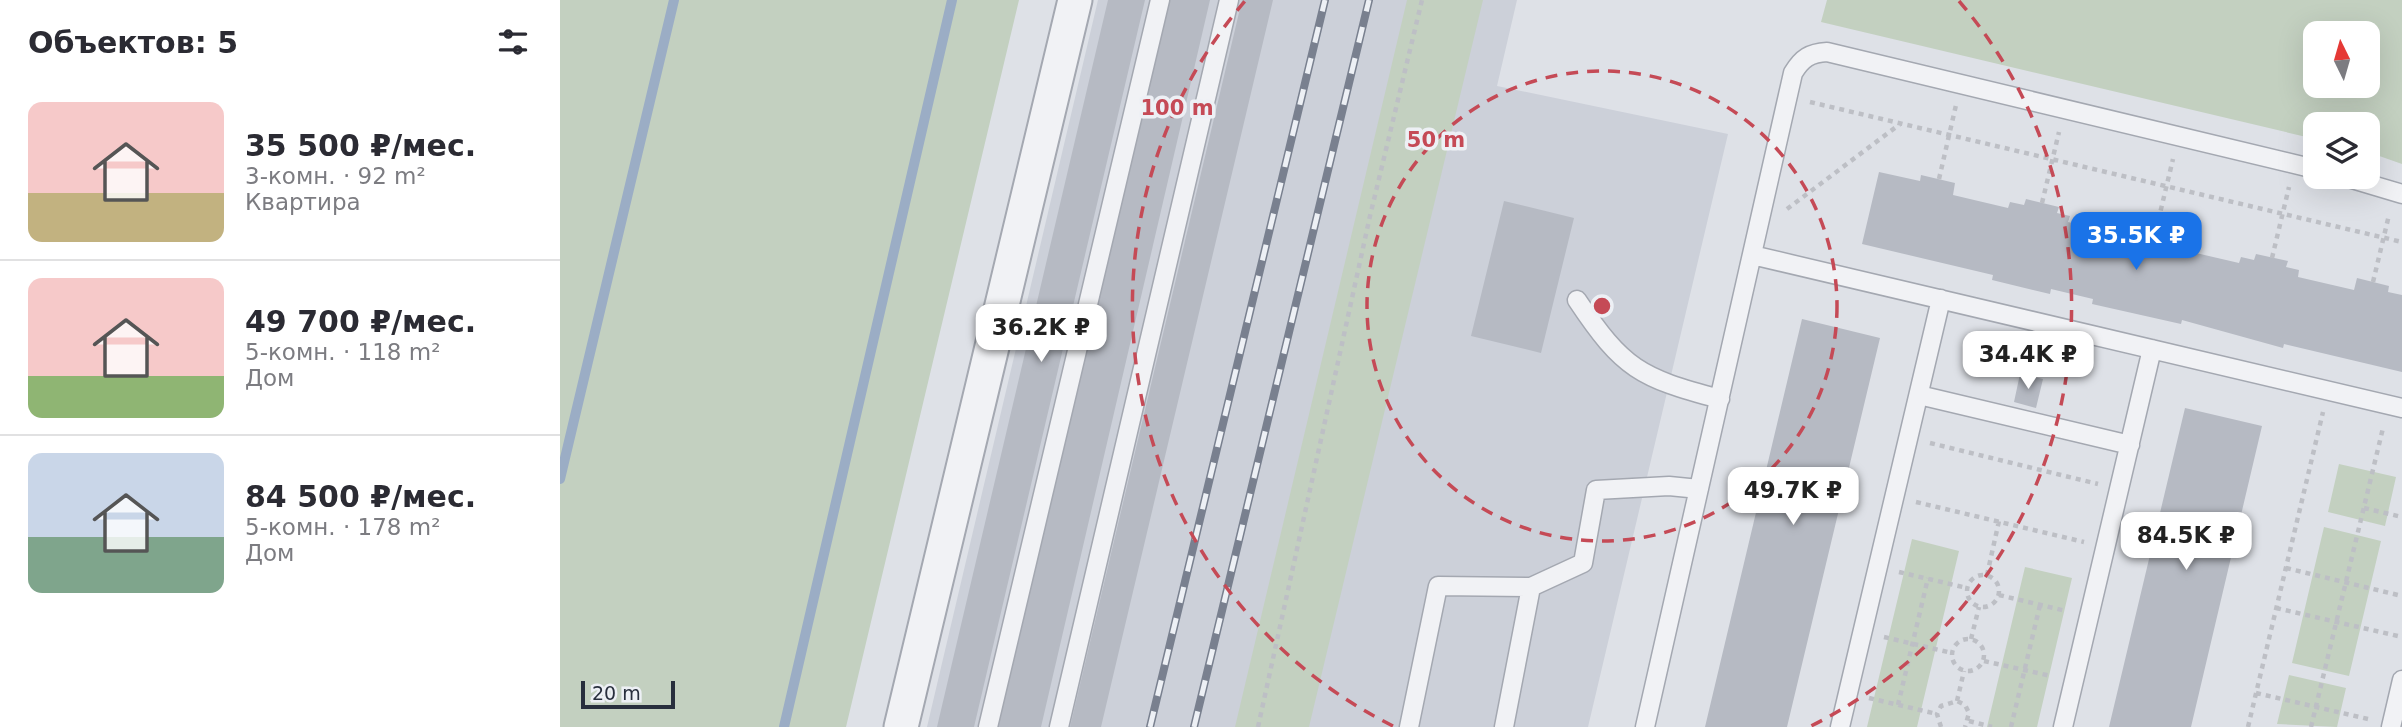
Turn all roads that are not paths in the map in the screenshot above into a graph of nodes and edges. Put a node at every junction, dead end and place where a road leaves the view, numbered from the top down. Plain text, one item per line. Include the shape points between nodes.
1 (1075, 0) edge
2 (1160, 0) edge
3 (1229, 0) edge
4 (2303, 166) edge
5 (2380, 187) edge
6 (2398, 192) edge
7 (1752, 255) junction
8 (1941, 299) junction
9 (1577, 300) dead end
10 (2152, 349) junction
11 (1919, 395) junction
12 (1720, 399) junction
13 (2395, 406) edge
14 (2130, 445) junction
15 (1699, 489) junction
16 (1531, 587) junction
17 (2402, 680) edge
18 (2391, 726) edge
19 (901, 727) edge
20 (988, 727) edge
21 (1059, 727) edge
22 (1409, 727) edge
23 (1504, 727) edge
24 (1645, 727) edge
25 (1840, 727) edge
26 (2063, 727) edge

1 - 19 street
2 - 20 lane
3 - 21 lane
4 - 7 lane via 1827,52 1813,53 1793,73
5 - 6 lane
7 - 8 lane
7 - 12 lane
8 - 10 lane
8 - 11 lane
9 - 12 lane via 1604,342 1637,371
10 - 13 lane
10 - 14 lane
11 - 14 lane
11 - 25 lane
12 - 15 lane
14 - 26 lane
15 - 16 lane via 1596,490 1583,563
15 - 24 lane
16 - 22 lane via 1438,586
16 - 23 lane
17 - 18 lane

